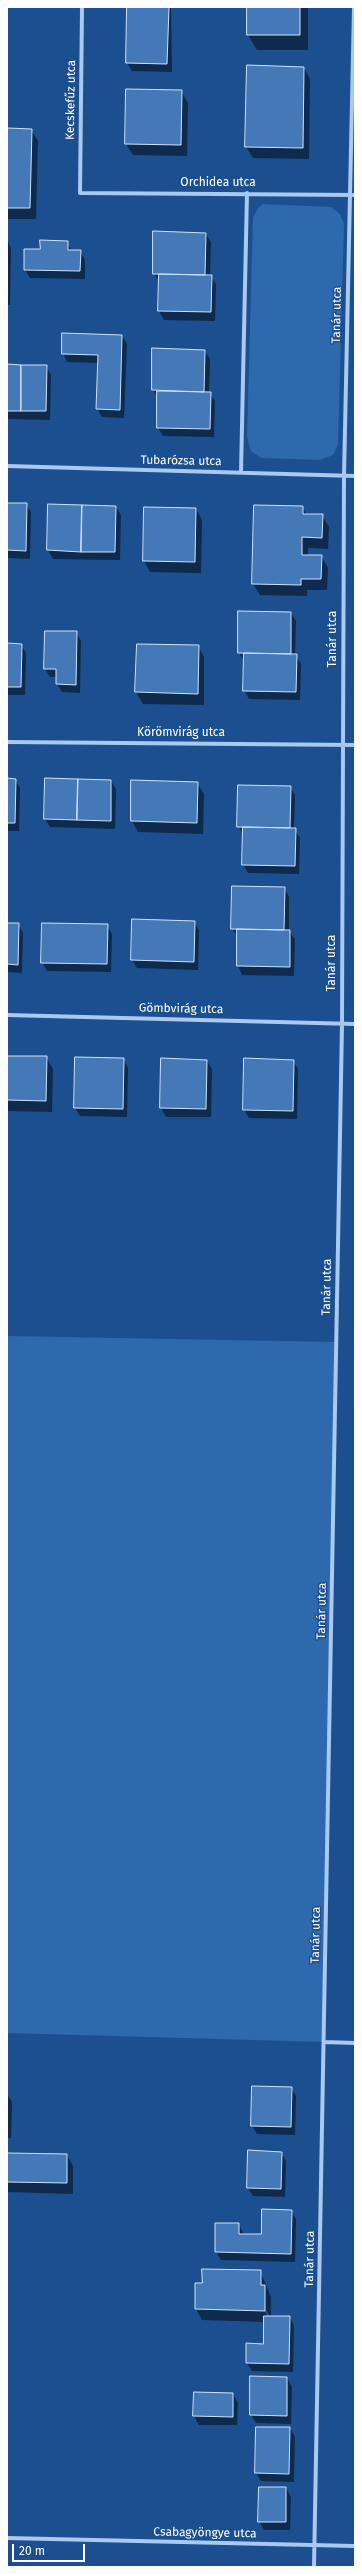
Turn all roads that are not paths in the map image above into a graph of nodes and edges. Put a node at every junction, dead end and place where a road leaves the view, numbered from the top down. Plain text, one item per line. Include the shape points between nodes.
1 (82, 7) edge
2 (354, 7) edge
3 (80, 193) joint
4 (247, 193) junction
5 (350, 195) junction
6 (355, 195) edge
7 (7, 466) edge
8 (242, 472) junction
9 (344, 476) junction
10 (355, 476) edge
11 (7, 742) edge
12 (342, 744) junction
13 (355, 745) edge
14 (7, 1015) edge
15 (342, 1024) junction
16 (355, 1024) edge
17 (324, 2042) junction
18 (355, 2042) edge
19 (7, 2538) edge
20 (314, 2546) junction
21 (355, 2546) edge
22 (314, 2567) edge

1 - 3 street, Kecskefűz utca
2 - 5 street, Tanár utca
3 - 4 street, Orchidea utca
4 - 5 street, Orchidea utca
4 - 8 street
5 - 6 street, Orchidea utca
5 - 9 street, Tanár utca
7 - 8 street, Tubarózsa utca
8 - 9 street, Tubarózsa utca
9 - 10 street, Tubarózsa utca
9 - 12 street, Tanár utca
11 - 12 street, Körömvirág utca
12 - 13 street, Körömvirág utca
12 - 15 street, Tanár utca
14 - 15 street, Gömbvirág utca
15 - 16 street, Gömbvirág utca
15 - 17 street, Tanár utca
17 - 18 street
17 - 20 street, Tanár utca
19 - 20 street, Csabagyöngye utca
20 - 21 street, Csabagyöngye utca
20 - 22 street, Tanár utca

